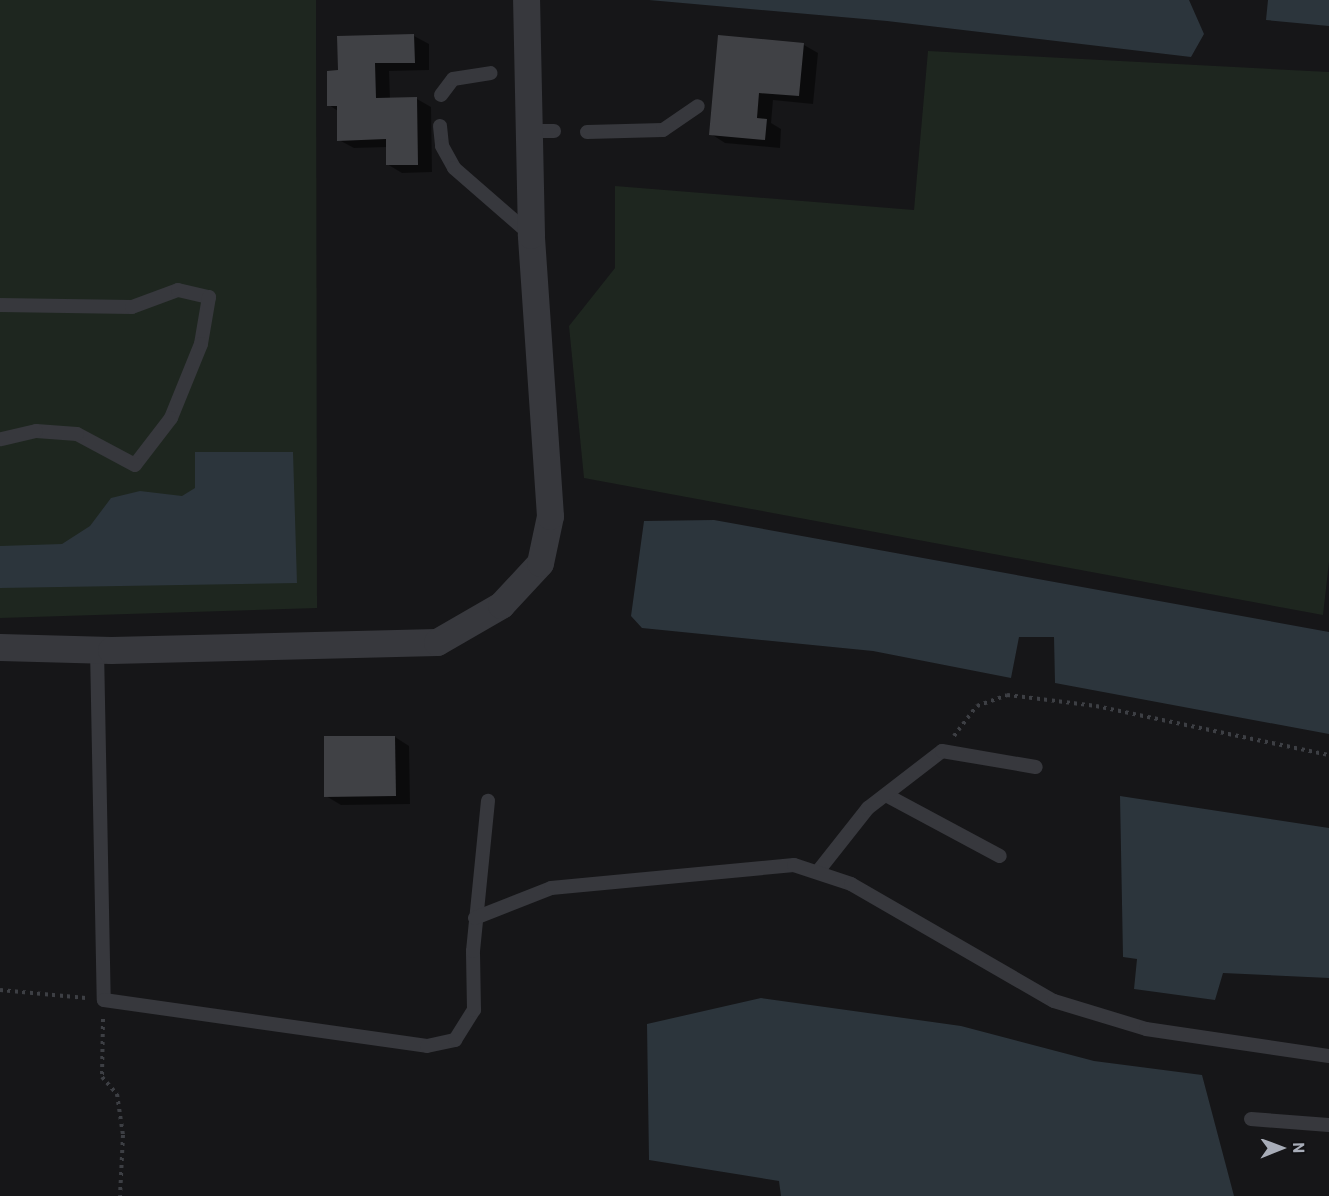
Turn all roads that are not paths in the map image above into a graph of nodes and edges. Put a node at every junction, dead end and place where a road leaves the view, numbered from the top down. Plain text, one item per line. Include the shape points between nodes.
1 (526, 0) edge
2 (491, 73) dead end
3 (441, 94) dead end
4 (698, 106) dead end
5 (440, 126) dead end
6 (587, 132) dead end
7 (531, 235) junction
8 (0, 305) edge
9 (0, 439) edge
10 (0, 647) edge
11 (97, 649) junction
12 (1036, 767) dead end
13 (886, 795) junction
14 (488, 801) dead end
15 (1000, 856) dead end
16 (819, 870) junction
17 (475, 918) junction
18 (1329, 1056) edge
19 (1251, 1119) dead end
20 (1329, 1125) edge

1 - 7 street via 542,131
2 - 3 lane via 453,79
4 - 6 lane via 663,130
5 - 7 lane via 442,146 454,168
7 - 11 street via 550,516 540,563 501,604 437,642
8 - 9 lane via 132,307 178,290 209,297 201,344 171,418 135,465 77,434 36,431
10 - 11 street
11 - 17 lane via 104,1000 427,1046 455,1040 474,1011
12 - 13 lane via 942,751
13 - 15 lane
13 - 16 lane via 849,829
14 - 17 lane
16 - 17 lane via 794,866 590,882 551,888
16 - 18 lane via 1054,1001 1146,1029
19 - 20 lane

